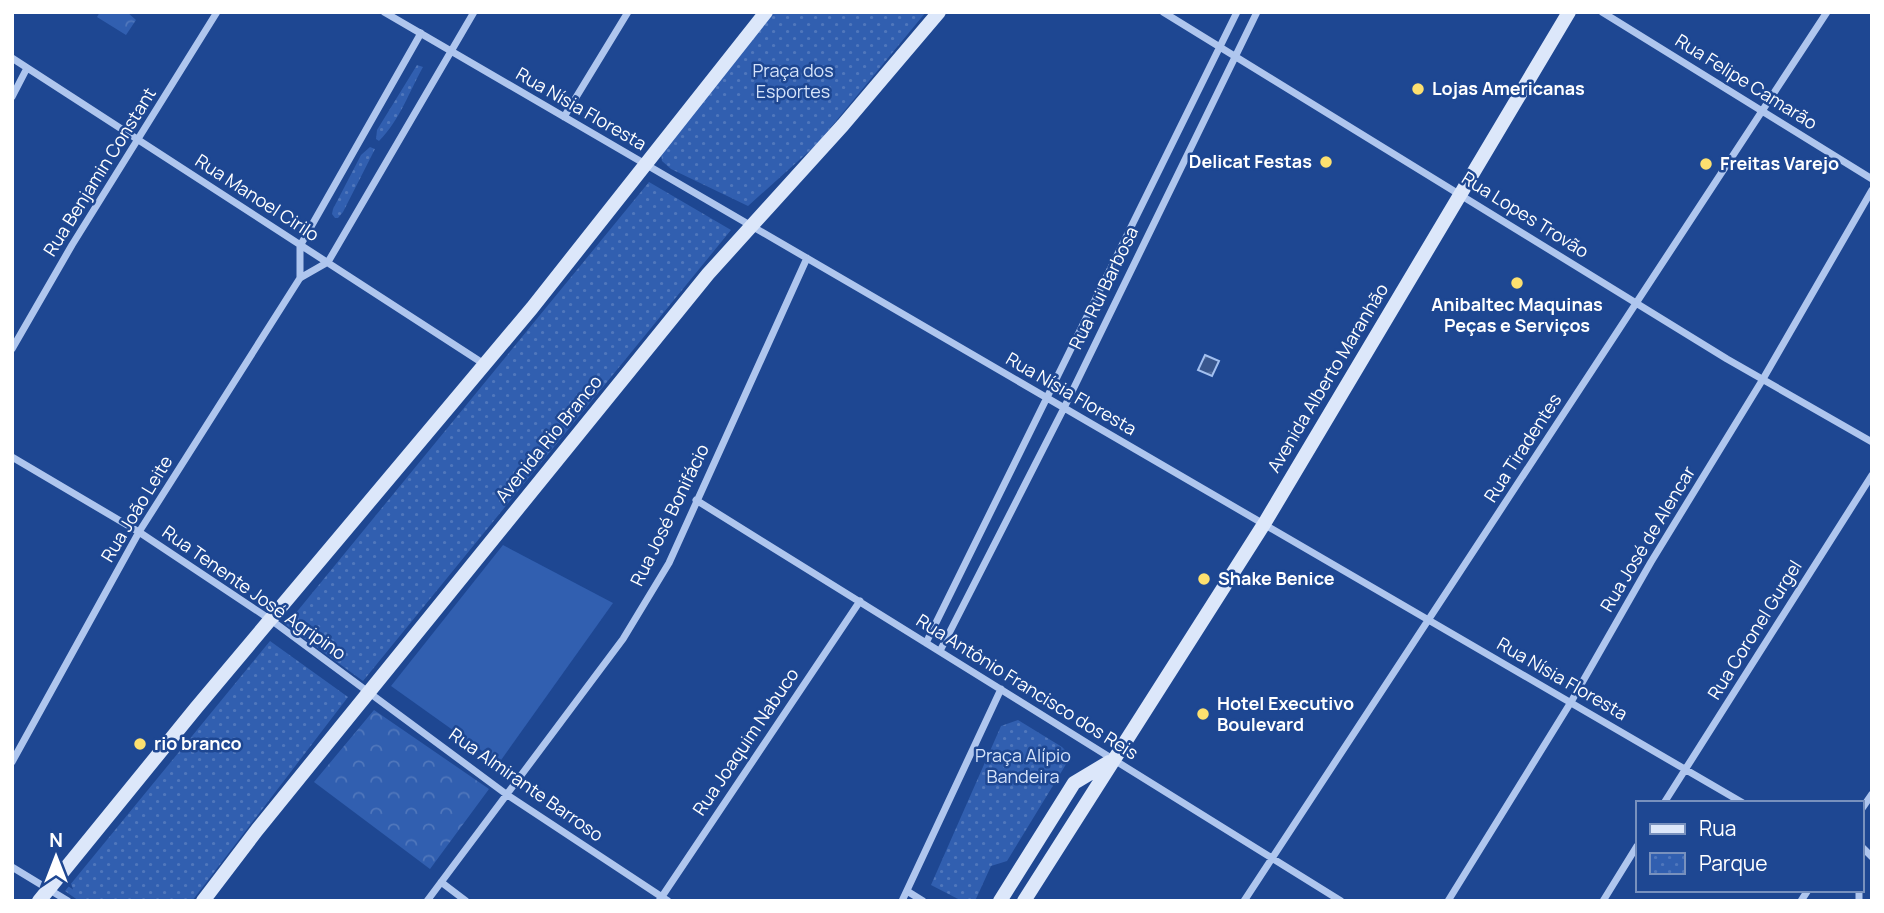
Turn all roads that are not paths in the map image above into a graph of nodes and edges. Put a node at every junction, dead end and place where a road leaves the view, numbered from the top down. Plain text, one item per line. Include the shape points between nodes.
1 (217, 12) edge
2 (384, 12) edge
3 (474, 12) edge
4 (628, 12) edge
5 (766, 12) edge
6 (939, 12) edge
7 (1163, 12) edge
8 (1237, 12) edge
9 (1257, 12) edge
10 (1569, 12) edge
11 (1602, 12) edge
12 (1827, 12) edge
13 (421, 33) junction
14 (1219, 48) junction
15 (451, 51) junction
16 (1234, 56) junction
17 (12, 58) edge
18 (27, 68) junction
19 (12, 97) edge
20 (1764, 111) junction
21 (564, 117) junction
22 (137, 141) junction
23 (645, 164) junction
24 (1872, 179) edge
25 (1872, 190) edge
26 (1460, 193) junction
27 (1147, 195) junction
28 (1162, 203) junction
29 (752, 226) junction
30 (300, 246) junction
31 (807, 258) junction
32 (328, 262) junction
33 (300, 278) junction
34 (1097, 298) junction
35 (1637, 303) junction
36 (1113, 306) junction
37 (12, 349) edge
38 (484, 365) junction
39 (1763, 379) junction
40 (1048, 398) junction
41 (1064, 408) junction
42 (1872, 442) edge
43 (12, 457) edge
44 (1872, 475) edge
45 (696, 500) junction
46 (1264, 524) junction
47 (139, 532) junction
48 (981, 534) junction
49 (996, 542) junction
50 (860, 601) junction
51 (271, 620) junction
52 (1429, 620) junction
53 (926, 643) junction
54 (940, 651) junction
55 (1001, 689) junction
56 (369, 692) junction
57 (1571, 702) junction
58 (1113, 759) junction
59 (12, 762) edge
60 (1685, 769) junction
61 (506, 793) junction
62 (1665, 801) edge
63 (1740, 801) edge
64 (1636, 848) edge
65 (1272, 858) junction
66 (12, 867) edge
67 (441, 883) junction
68 (49, 888) junction
69 (907, 891) junction
70 (663, 899) edge
71 (39, 901) edge
72 (68, 901) edge
73 (203, 901) edge
74 (427, 901) edge
75 (466, 901) edge
76 (902, 901) edge
77 (923, 901) edge
78 (1000, 901) edge
79 (1024, 901) edge
80 (1244, 901) edge
81 (1341, 901) edge
82 (1448, 901) edge
83 (1603, 901) edge

1 - 22 street, Rua Benjamin Constant
2 - 13 street, Rua Nísia Floresta
3 - 15 street
4 - 21 street
5 - 23 main road
6 - 29 main road, Avenida Rio Branco
7 - 14 street, Rua Lopes Trovão
8 - 14 street, Rua Rui Barbosa
9 - 16 street, Rua Rui Barbosa
10 - 26 main road, Avenida Alberto Maranhão
11 - 20 street, Rua Felipe Camarão
12 - 20 street, Rua Tiradentes
13 - 15 street, Rua Nísia Floresta
13 - 30 street
14 - 16 street, Rua Lopes Trovão
14 - 27 street, Rua Rui Barbosa
15 - 21 street, Rua Nísia Floresta
15 - 32 street
16 - 26 street, Rua Lopes Trovão
16 - 28 street, Rua Rui Barbosa
17 - 18 street, Rua Manoel Cirilo
18 - 19 street
18 - 22 street, Rua Manoel Cirilo
20 - 24 street, Rua Felipe Camarão
20 - 35 street, Rua Tiradentes
21 - 23 street, Rua Nísia Floresta
22 - 30 street, Rua Manoel Cirilo
22 - 37 street, Rua Benjamin Constant
23 - 29 street, Rua Nísia Floresta
23 - 38 main road
25 - 39 street, Rua José de Alencar
26 - 35 street, Rua Lopes Trovão
26 - 46 main road, Avenida Alberto Maranhão
27 - 28 street
27 - 34 street, Rua Rui Barbosa
28 - 36 street, Rua Rui Barbosa
29 - 31 street, Rua Nísia Floresta
29 - 56 main road, Avenida Rio Branco via 663,328
30 - 32 street, Rua Manoel Cirilo
30 - 33 street
31 - 40 street, Rua Nísia Floresta
31 - 45 street, Rua José Bonifácio
32 - 33 street, Rua João Leite
32 - 38 street, Rua Manoel Cirilo
33 - 47 street, Rua João Leite
34 - 36 street
34 - 40 street, Rua Rui Barbosa
35 - 39 street, Rua Lopes Trovão
35 - 52 street, Rua Tiradentes
36 - 41 street, Rua Rui Barbosa
38 - 51 main road
39 - 42 street, Rua Lopes Trovão
39 - 57 street, Rua José de Alencar
40 - 41 street, Rua Nísia Floresta
40 - 48 street, Rua Rui Barbosa
41 - 46 street, Rua Nísia Floresta
41 - 49 street, Rua Rui Barbosa
43 - 47 street, Rua Tenente José Agripino
44 - 60 street, Rua Coronel Gurgel
45 - 50 street, Rua Antônio Francisco dos Reis
45 - 61 street, Rua José Bonifácio via 668,563 623,639
46 - 52 street, Rua Nísia Floresta
46 - 58 main road, Avenida Alberto Maranhão
47 - 51 street, Rua Tenente José Agripino
47 - 59 street, Rua João Leite
48 - 49 street
48 - 53 street, Rua Rui Barbosa
49 - 54 street, Rua Rui Barbosa
50 - 53 street, Rua Antônio Francisco dos Reis
50 - 70 street, Rua Joaquim Nabuco
51 - 56 street, Rua Tenente José Agripino
51 - 68 main road
52 - 57 street, Rua Nísia Floresta
52 - 65 street, Rua Tiradentes
53 - 54 street, Rua Antônio Francisco dos Reis
54 - 55 street, Rua Antônio Francisco dos Reis
55 - 58 street, Rua Antônio Francisco dos Reis
55 - 69 street
56 - 61 street, Rua Almirante Barroso
56 - 73 main road, Avenida Rio Branco
57 - 60 street, Rua Nísia Floresta
57 - 82 street, Rua José de Alencar
58 - 65 street, Rua Antônio Francisco dos Reis
58 - 78 main road, Avenida Alberto Maranhão via 1074,783
58 - 79 main road, Avenida Alberto Maranhão
60 - 62 street, Rua Coronel Gurgel
60 - 63 street, Rua Nísia Floresta
61 - 67 street, Rua José Bonifácio
61 - 70 street, Rua Almirante Barroso
64 - 83 street
65 - 80 street, Rua Tiradentes
65 - 81 street, Rua Antônio Francisco dos Reis
66 - 68 street
67 - 74 street, Rua José Bonifácio
67 - 75 street
68 - 71 main road
68 - 72 street
69 - 76 street
69 - 77 street

